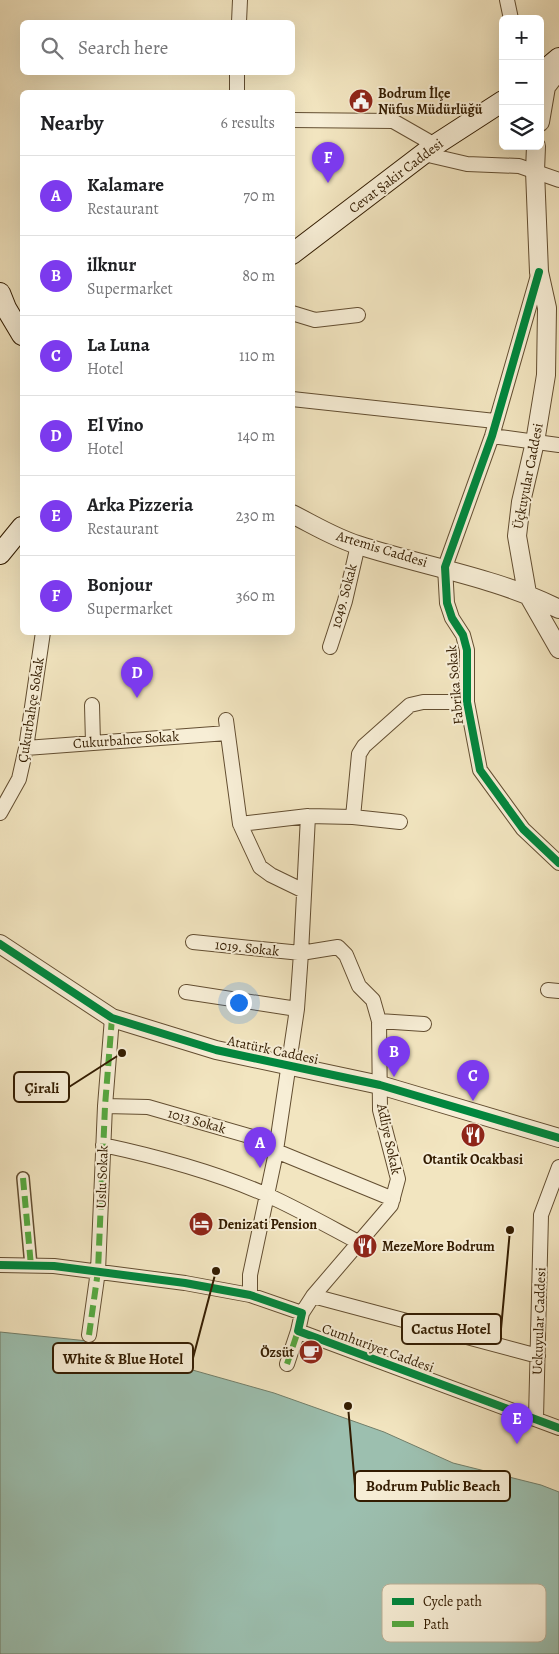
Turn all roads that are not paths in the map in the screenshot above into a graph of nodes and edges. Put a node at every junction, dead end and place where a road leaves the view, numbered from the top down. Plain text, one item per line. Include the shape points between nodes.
1 (240, 0) edge
2 (507, 0) edge
3 (510, 15) edge
4 (239, 20) edge
5 (559, 58) edge
6 (559, 70) edge
7 (544, 71) edge
8 (237, 75) edge
9 (237, 90) edge
10 (499, 104) edge
11 (543, 105) edge
12 (295, 120) edge
13 (429, 150) junction
14 (536, 150) edge
15 (535, 171) junction
16 (559, 180) edge
17 (295, 252) edge
18 (539, 272) junction
19 (0, 292) edge
20 (295, 314) edge
21 (358, 315) dead end
22 (20, 332) edge
23 (295, 399) edge
24 (495, 421) junction
25 (492, 436) junction
26 (535, 442) junction
27 (559, 445) edge
28 (295, 515) edge
29 (20, 529) edge
30 (358, 545) junction
31 (0, 554) edge
32 (445, 568) junction
33 (527, 593) junction
34 (559, 608) edge
35 (43, 635) edge
36 (330, 647) dead end
37 (559, 649) edge
38 (467, 702) junction
39 (92, 705) dead end
40 (93, 743) junction
41 (26, 748) junction
42 (0, 813) edge
43 (308, 816) junction
44 (353, 817) junction
45 (400, 822) dead end
46 (240, 824) junction
47 (559, 863) edge
48 (304, 891) junction
49 (193, 942) dead end
50 (0, 944) edge
51 (301, 953) junction
52 (186, 992) dead end
53 (297, 1009) junction
54 (112, 1018) junction
55 (380, 1021) junction
56 (424, 1024) dead end
57 (287, 1067) junction
58 (380, 1085) junction
59 (105, 1106) junction
60 (559, 1138) edge
61 (103, 1145) junction
62 (276, 1151) junction
63 (559, 1167) edge
64 (23, 1178) dead end
65 (266, 1194) junction
66 (393, 1199) junction
67 (358, 1242) junction
68 (0, 1265) edge
69 (31, 1266) junction
70 (98, 1271) junction
71 (250, 1295) junction
72 (313, 1296) junction
73 (302, 1313) junction
74 (298, 1331) junction
75 (89, 1335) dead end
76 (538, 1356) junction
77 (287, 1364) dead end
78 (536, 1418) junction
79 (559, 1428) edge

1 - 4 street
2 - 3 street
5 - 7 main road
6 - 11 street via 546,87
8 - 9 street
10 - 13 main road, Cevat Şakir Caddesi
12 - 13 street via 393,121
13 - 15 street via 467,164 520,166
13 - 17 main road, Cevat Şakir Caddesi
14 - 15 street, Üçkuyular Caddesi
15 - 16 street
15 - 18 street, Üçkuyular Caddesi
18 - 24 street
18 - 26 street, Üçkuyular Caddesi via 546,308 546,375
19 - 22 main road
20 - 21 street via 315,320
23 - 24 street
24 - 25 street
25 - 26 street
25 - 32 street
26 - 27 street
26 - 33 street, Üçkuyular Caddesi via 517,536
28 - 30 street, Artemis Caddesi
29 - 31 main road
30 - 32 street, Artemis Caddesi
30 - 36 street, 1049. Sokak
32 - 33 street, Artemis Caddesi
32 - 38 street, Fabrika Sokak via 447,603 463,635 466,650
33 - 34 street, Artemis Caddesi
33 - 37 street, Üçkuyular Caddesi
35 - 41 street, Çukurbahçe Sokak
38 - 44 street via 410,705 364,746 359,754
38 - 47 street, Fabrika Sokak via 480,770 522,829
39 - 40 street
40 - 41 street, Cukurbahce Sokak
40 - 46 street, Cukurbahce Sokak via 226,726
41 - 42 street, Çukurbahçe Sokak via 19,779
43 - 44 street
43 - 46 street
43 - 48 street
44 - 45 street
46 - 48 street, Cukurbahce Sokak via 260,867 270,876
48 - 51 street
49 - 51 street, 1019. Sokak
50 - 54 street, Atatürk Caddesi
51 - 53 street
51 - 55 street, Adliye Sokak via 338,947 346,955 360,986 373,1000
52 - 53 street
53 - 57 street
54 - 57 street, Atatürk Caddesi via 216,1050
54 - 59 street, Uslu Sokak
55 - 56 street
55 - 58 street, Adliye Sokak
57 - 58 street, Atatürk Caddesi
57 - 62 street
58 - 60 street, Atatürk Caddesi
58 - 66 street, Adliye Sokak via 380,1110 398,1179
59 - 61 street, Uslu Sokak
59 - 62 street, 1013 Sokak via 148,1107 270,1142
61 - 65 street via 150,1155
61 - 70 street, Uslu Sokak
62 - 65 street
62 - 66 street, 1013 Sokak
63 - 76 street, Uckuyular Caddesi via 542,1215
64 - 69 street
65 - 67 street
65 - 71 street via 250,1275
66 - 67 street, Adliye Sokak
67 - 72 street, Adliye Sokak
68 - 69 street
69 - 70 street
70 - 71 street
70 - 75 street, Uslu Sokak
71 - 73 street
72 - 73 street, Adliye Sokak
72 - 76 street
73 - 74 street
74 - 77 street
74 - 78 street, Cumhuriyet Caddesi
76 - 78 street, Uckuyular Caddesi
78 - 79 street, Cumhuriyet Caddesi

